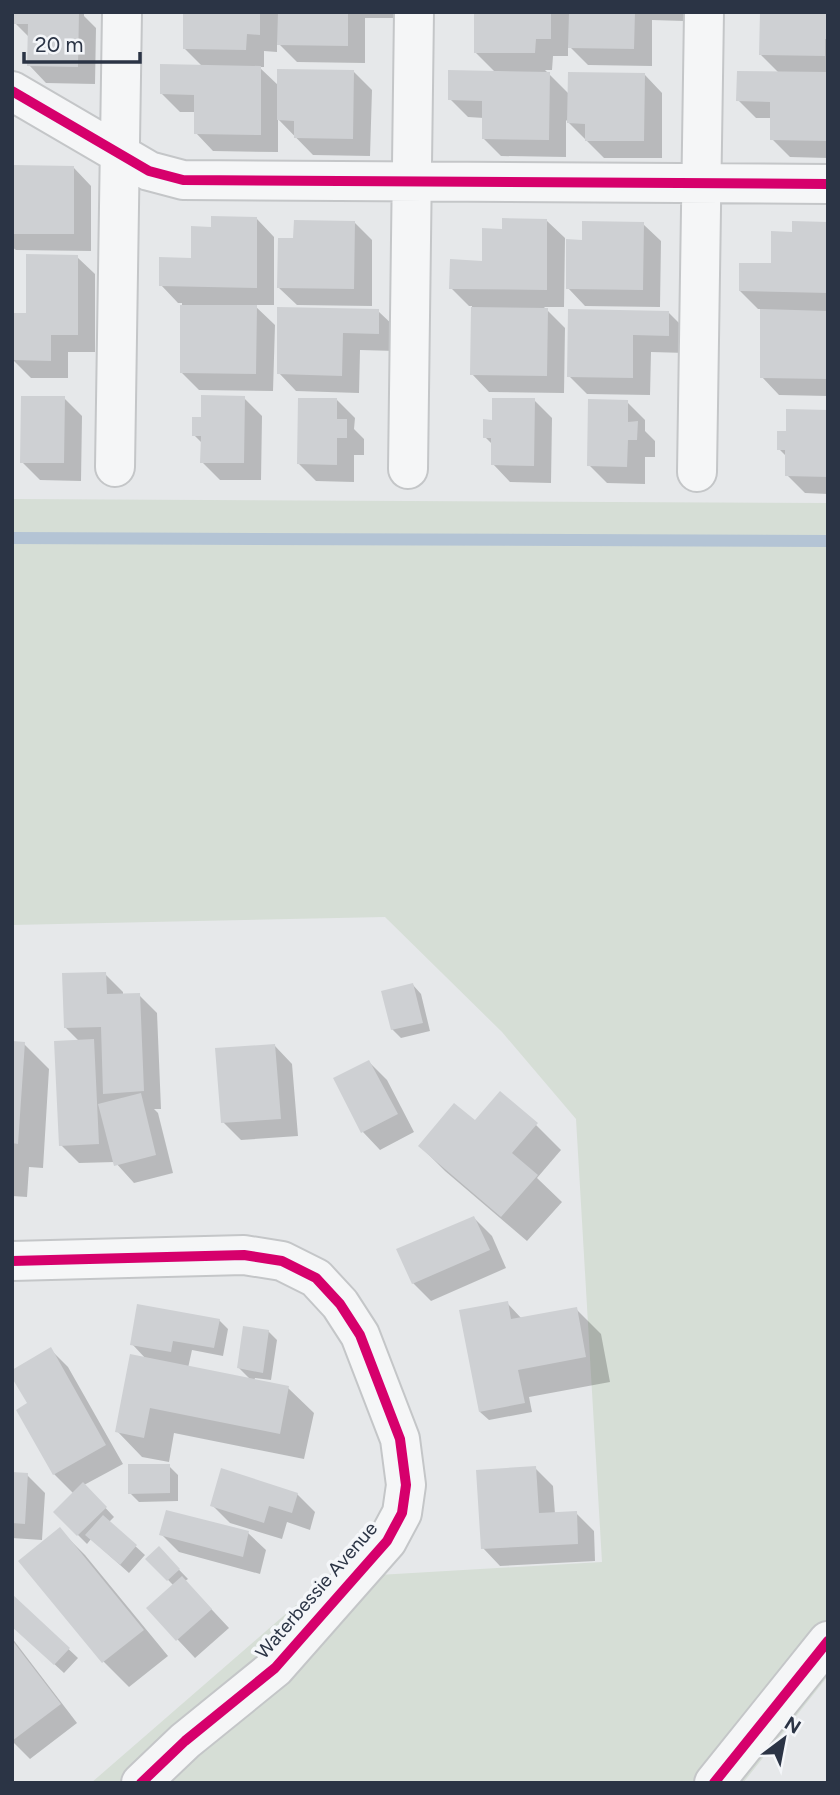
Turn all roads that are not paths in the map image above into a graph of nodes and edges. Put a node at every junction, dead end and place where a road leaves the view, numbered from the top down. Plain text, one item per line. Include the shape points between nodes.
1 (122, 12) edge
2 (414, 12) edge
3 (704, 12) edge
4 (12, 91) edge
5 (120, 155) junction
6 (412, 180) junction
7 (701, 183) junction
8 (828, 184) edge
9 (115, 467) dead end
10 (408, 469) dead end
11 (697, 472) dead end
12 (12, 1262) edge
13 (828, 1641) edge
14 (141, 1783) edge
15 (714, 1783) edge

1 - 5 street
2 - 6 street
3 - 7 street
4 - 5 street
5 - 6 street via 149,171 183,180
5 - 9 street
6 - 7 street
6 - 10 street
7 - 8 street
7 - 11 street
12 - 14 street, Waterbessie Avenue via 233,1255 282,1261 316,1278 340,1304 360,1335 400,1439 406,1485 402,1513 387,1541 275,1668
13 - 15 street

